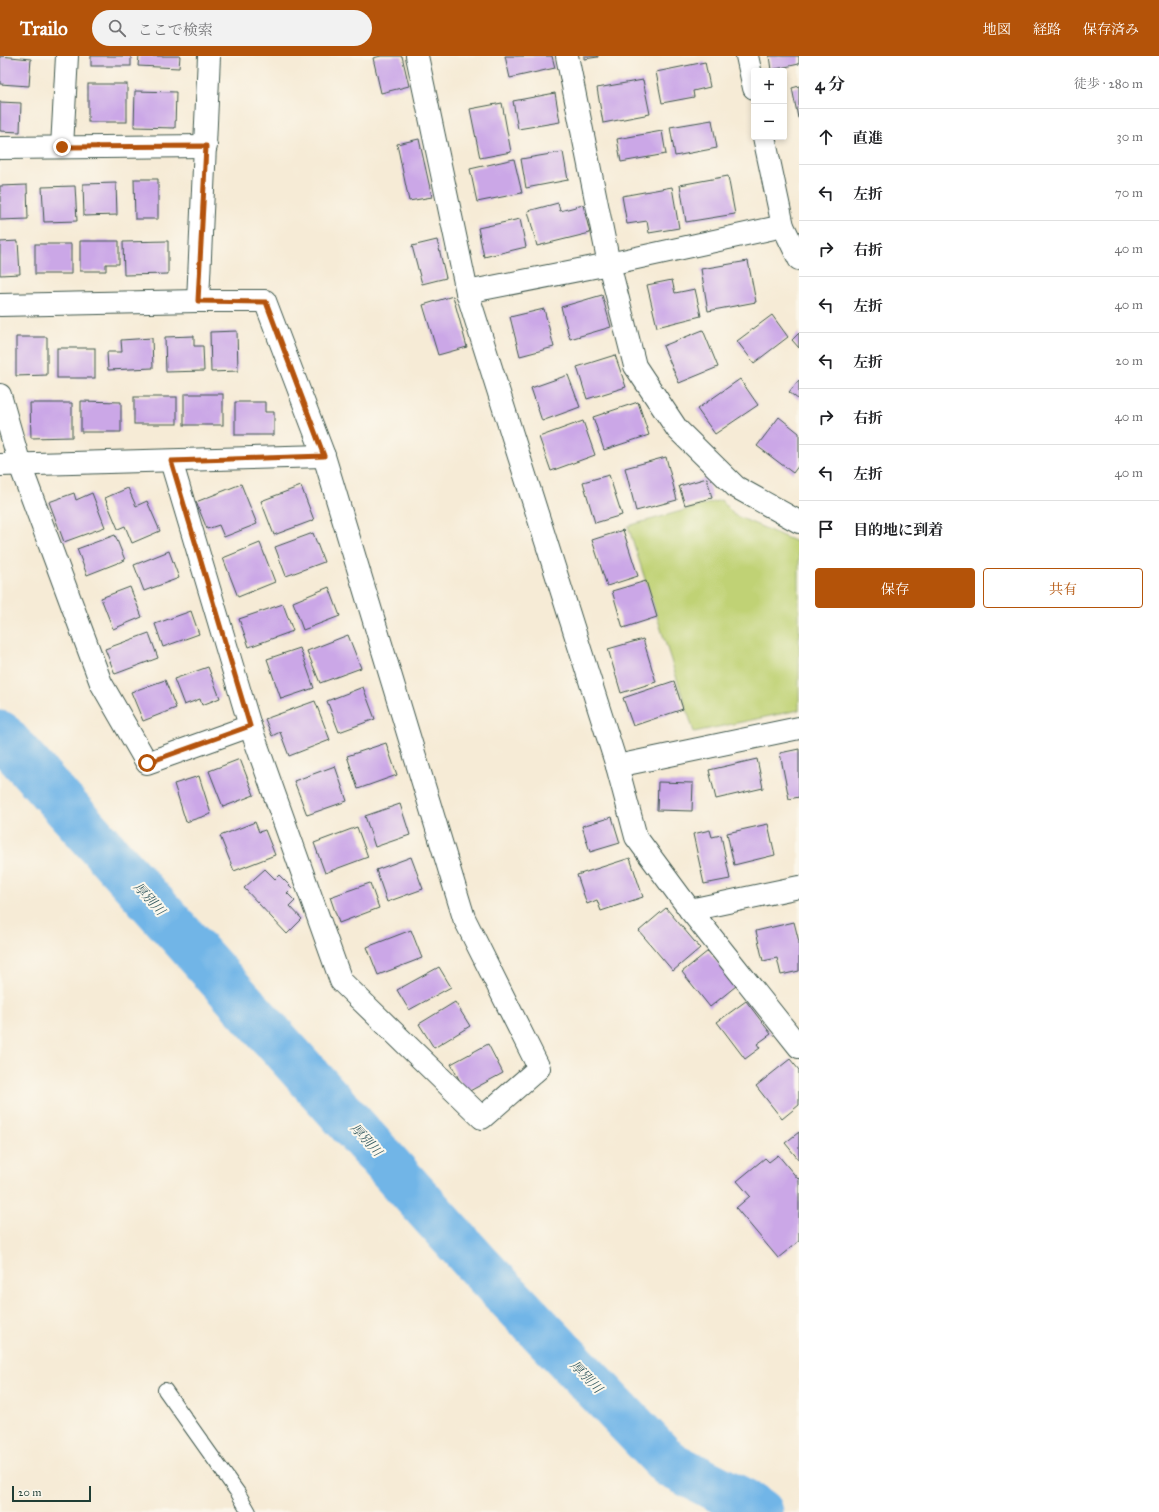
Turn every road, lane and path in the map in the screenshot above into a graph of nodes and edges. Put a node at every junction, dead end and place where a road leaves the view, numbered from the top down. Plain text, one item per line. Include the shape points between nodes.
1 (67, 56) edge
2 (209, 56) edge
3 (417, 56) edge
4 (567, 56) edge
5 (747, 56) edge
6 (751, 74) edge
7 (765, 140) edge
8 (206, 146) junction
9 (62, 147) junction
10 (0, 148) edge
11 (783, 226) junction
12 (799, 259) edge
13 (609, 264) junction
14 (467, 292) junction
15 (198, 301) junction
16 (0, 305) edge
17 (0, 395) edge
18 (324, 456) junction
19 (171, 461) junction
20 (10, 465) edge
21 (799, 522) edge
22 (250, 726) junction
23 (799, 728) edge
24 (617, 766) junction
25 (799, 887) edge
26 (690, 910) junction
27 (799, 1047) edge
28 (164, 1390) dead end
29 (249, 1512) edge

1 - 9 street
2 - 8 street
3 - 14 street
4 - 13 street
5 - 6 street
7 - 11 street
8 - 9 street
8 - 15 street
9 - 10 street
11 - 12 street
11 - 13 street
13 - 14 street
13 - 21 street via 635,366 677,429 736,487
14 - 24 street
15 - 16 street
15 - 18 street via 266,302
17 - 20 street
18 - 19 street
18 - 22 street via 464,918 539,1068 482,1118 341,982
19 - 20 street
19 - 22 street
20 - 22 street via 101,683 147,763
23 - 24 street
24 - 26 street via 636,837
25 - 26 street
26 - 27 street
28 - 29 lane

